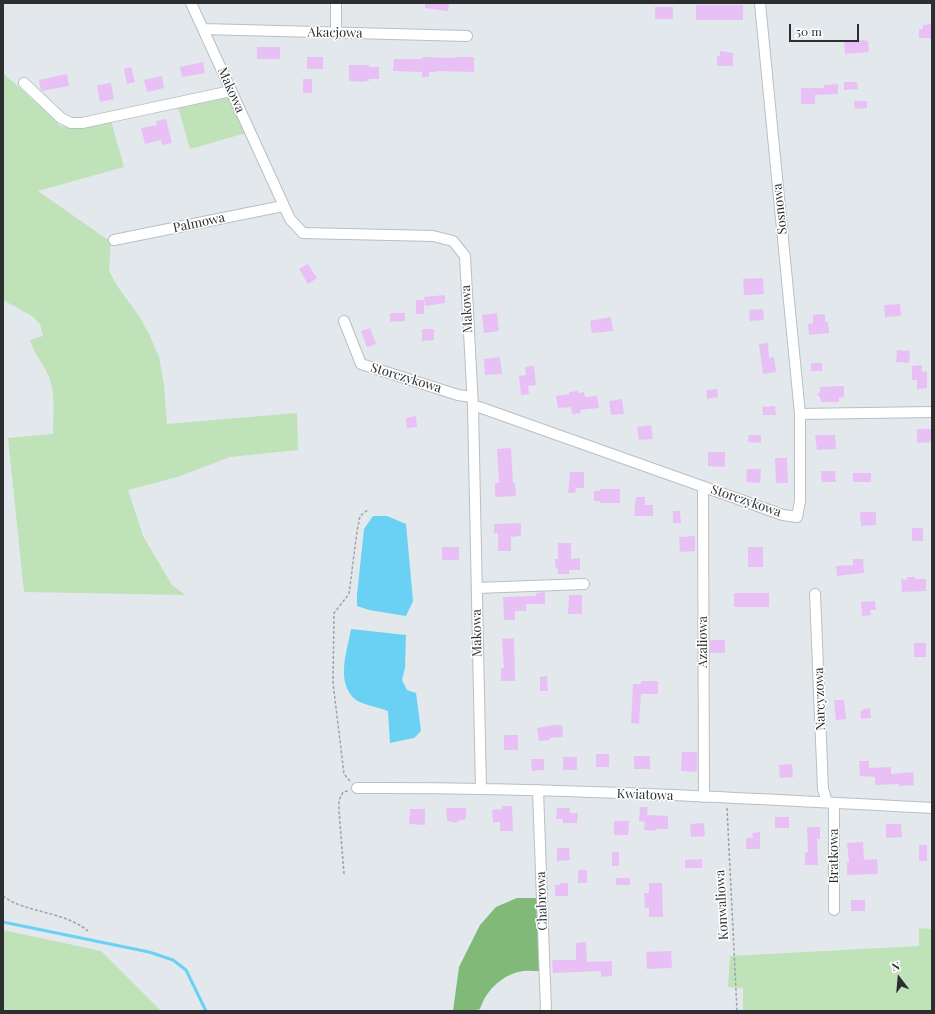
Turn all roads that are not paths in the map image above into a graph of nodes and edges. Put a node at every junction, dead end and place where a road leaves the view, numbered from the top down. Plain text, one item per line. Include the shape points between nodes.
1 (191, 3) edge
2 (336, 3) edge
3 (760, 3) edge
4 (203, 29) junction
5 (336, 32) junction
6 (467, 36) dead end
7 (24, 83) dead end
8 (231, 91) junction
9 (283, 206) junction
10 (114, 240) dead end
11 (344, 321) dead end
12 (473, 402) junction
13 (932, 412) edge
14 (800, 414) junction
15 (703, 487) junction
16 (584, 584) dead end
17 (477, 588) junction
18 (815, 594) dead end
19 (357, 788) road end
20 (481, 789) junction
21 (538, 790) junction
22 (704, 797) junction
23 (830, 803) junction
24 (932, 808) edge
25 (834, 910) dead end
26 (546, 1011) edge

1 - 4 street, Makowa
2 - 5 street
3 - 14 street, Sosnowa
4 - 5 street, Akacjowa
4 - 8 street, Makowa
5 - 6 street, Akacjowa
7 - 8 street via 61,118 71,123 82,124
8 - 9 street, Makowa
9 - 10 street, Palmowa
9 - 12 street, Makowa via 290,219 303,233 433,236 453,241 465,256
11 - 12 street, Storczykowa via 361,364
12 - 15 street, Storczykowa via 479,407
12 - 17 street, Makowa
13 - 14 street
14 - 15 street, Storczykowa via 800,501 797,517 783,515
15 - 22 street, Azaliowa
16 - 17 street
17 - 20 street, Makowa
18 - 23 street, Narcyzowa via 823,789
19 - 20 street, Kwiatowa
20 - 21 street, Kwiatowa
21 - 22 street, Kwiatowa
21 - 26 street, Chabrowa
22 - 23 street, Kwiatowa
23 - 24 street, Kwiatowa
23 - 25 street, Bratkowa

